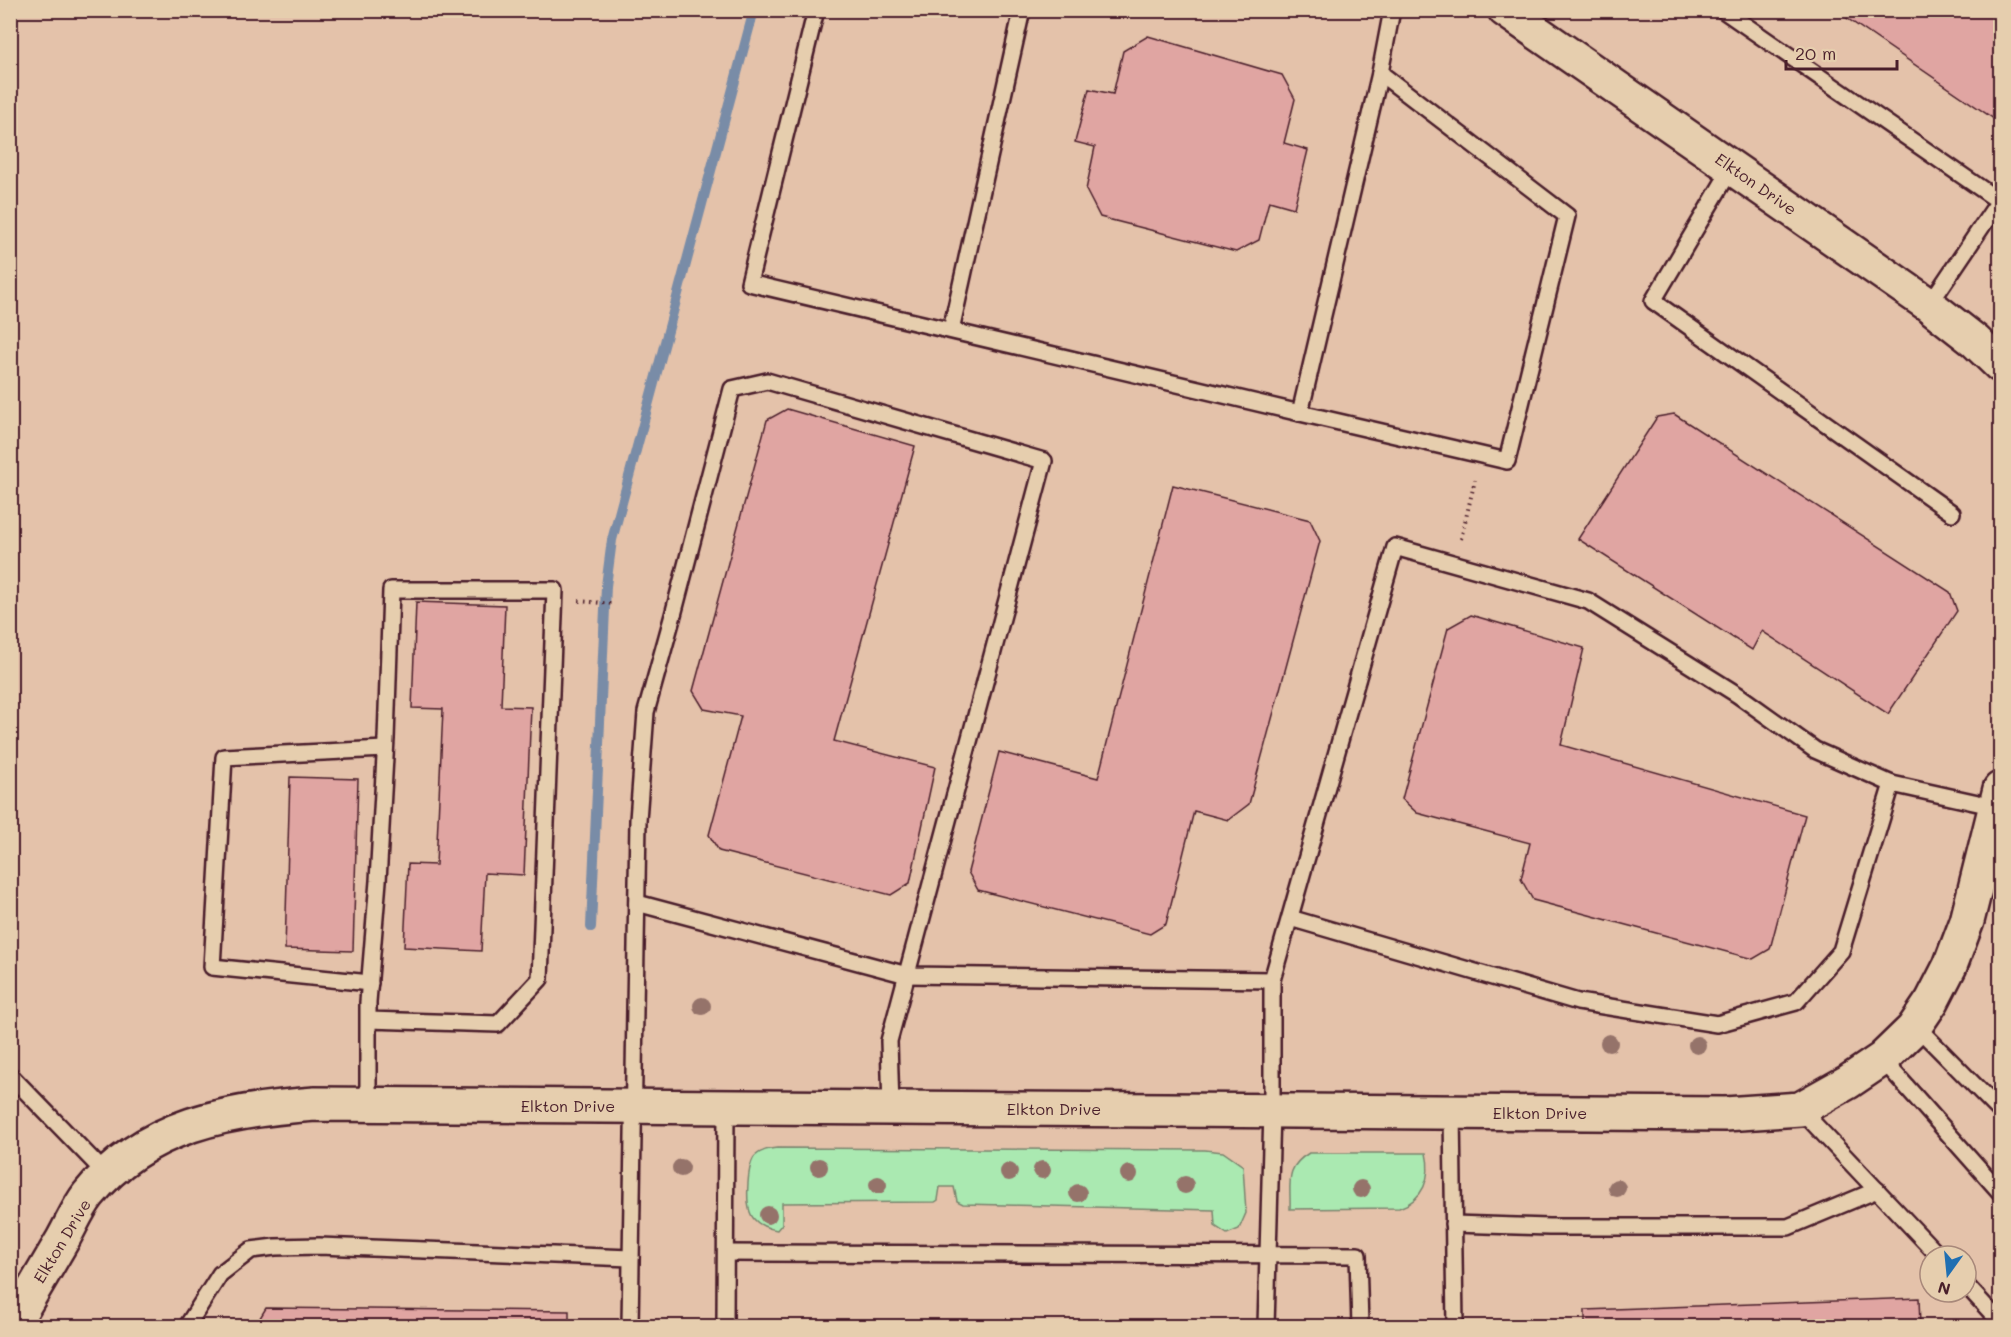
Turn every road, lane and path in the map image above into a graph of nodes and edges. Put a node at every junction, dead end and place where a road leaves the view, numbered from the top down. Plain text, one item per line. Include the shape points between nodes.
1 (816, 10) edge
2 (1022, 10) edge
3 (1392, 10) edge
4 (1505, 10) edge
5 (1723, 10) edge
6 (1380, 73) junction
7 (1732, 167) junction
8 (2000, 200) edge
9 (1929, 305) junction
10 (951, 330) junction
11 (2000, 364) edge
12 (1300, 413) junction
13 (1482, 455) junction
14 (1952, 513) dead end
15 (1455, 563) junction
16 (598, 603) dead end
17 (614, 604) dead end
18 (385, 749) junction
19 (1892, 784) junction
20 (1998, 798) edge
21 (637, 903) junction
22 (1290, 918) junction
23 (907, 975) junction
24 (1272, 980) junction
25 (370, 983) junction
26 (368, 1020) junction
27 (1915, 1025) junction
28 (1882, 1059) junction
29 (10, 1075) edge
30 (368, 1105) junction
31 (633, 1106) junction
32 (726, 1107) junction
33 (891, 1108) junction
34 (1800, 1109) junction
35 (1272, 1111) junction
36 (2001, 1111) edge
37 (1452, 1113) junction
38 (107, 1175) junction
39 (1877, 1190) junction
40 (2001, 1191) edge
41 (1454, 1224) junction
42 (1928, 1244) edge
43 (726, 1253) junction
44 (1266, 1254) junction
45 (631, 1258) junction
46 (1978, 1298) edge
47 (2001, 1322) edge
48 (12, 1326) edge
49 (187, 1326) edge
50 (630, 1326) edge
51 (725, 1326) edge
52 (1266, 1326) edge
53 (1360, 1326) edge
54 (1455, 1326) edge

1 - 10 lane via 749,283
2 - 10 lane
3 - 6 lane
4 - 7 street, Elkton Drive
5 - 8 lane
6 - 12 lane
6 - 13 lane via 1568,216 1508,460
7 - 9 street, Elkton Drive
7 - 14 lane via 1653,301
8 - 9 lane
9 - 11 street, Elkton Drive
10 - 12 lane
12 - 13 lane
13 - 15 path
15 - 19 lane via 1588,601 1815,750
15 - 22 lane via 1395,547
16 - 17 path
18 - 25 lane
18 - 25 lane via 224,758 212,967
18 - 26 lane via 391,590 555,590 540,979 498,1024
19 - 20 lane
19 - 22 lane via 1841,951 1796,1002 1717,1024 1578,1002
20 - 27 street, Elkton Drive via 1967,921 1950,966
21 - 23 lane
21 - 23 lane via 646,712 732,389 767,381 1044,461
21 - 31 lane
22 - 24 lane
23 - 24 lane
23 - 33 lane via 889,1041
24 - 35 lane
25 - 26 lane
26 - 30 lane
27 - 28 street, Elkton Drive
27 - 36 lane
28 - 34 street, Elkton Drive
28 - 40 lane
29 - 38 lane
30 - 31 street, Elkton Drive
30 - 38 street, Elkton Drive via 315,1104 224,1114 147,1144
31 - 32 street, Elkton Drive
31 - 45 lane
32 - 33 street, Elkton Drive
32 - 43 lane
33 - 35 street, Elkton Drive
34 - 37 street, Elkton Drive via 1725,1114
34 - 39 lane
35 - 37 street, Elkton Drive
35 - 44 lane
37 - 41 lane
38 - 48 street, Elkton Drive via 87,1196
39 - 41 lane via 1788,1227
39 - 42 lane
41 - 54 lane
43 - 44 lane
43 - 51 lane
44 - 52 lane
44 - 53 lane via 1358,1255
45 - 49 lane via 275,1246 250,1250 220,1275
45 - 50 lane
46 - 47 lane

